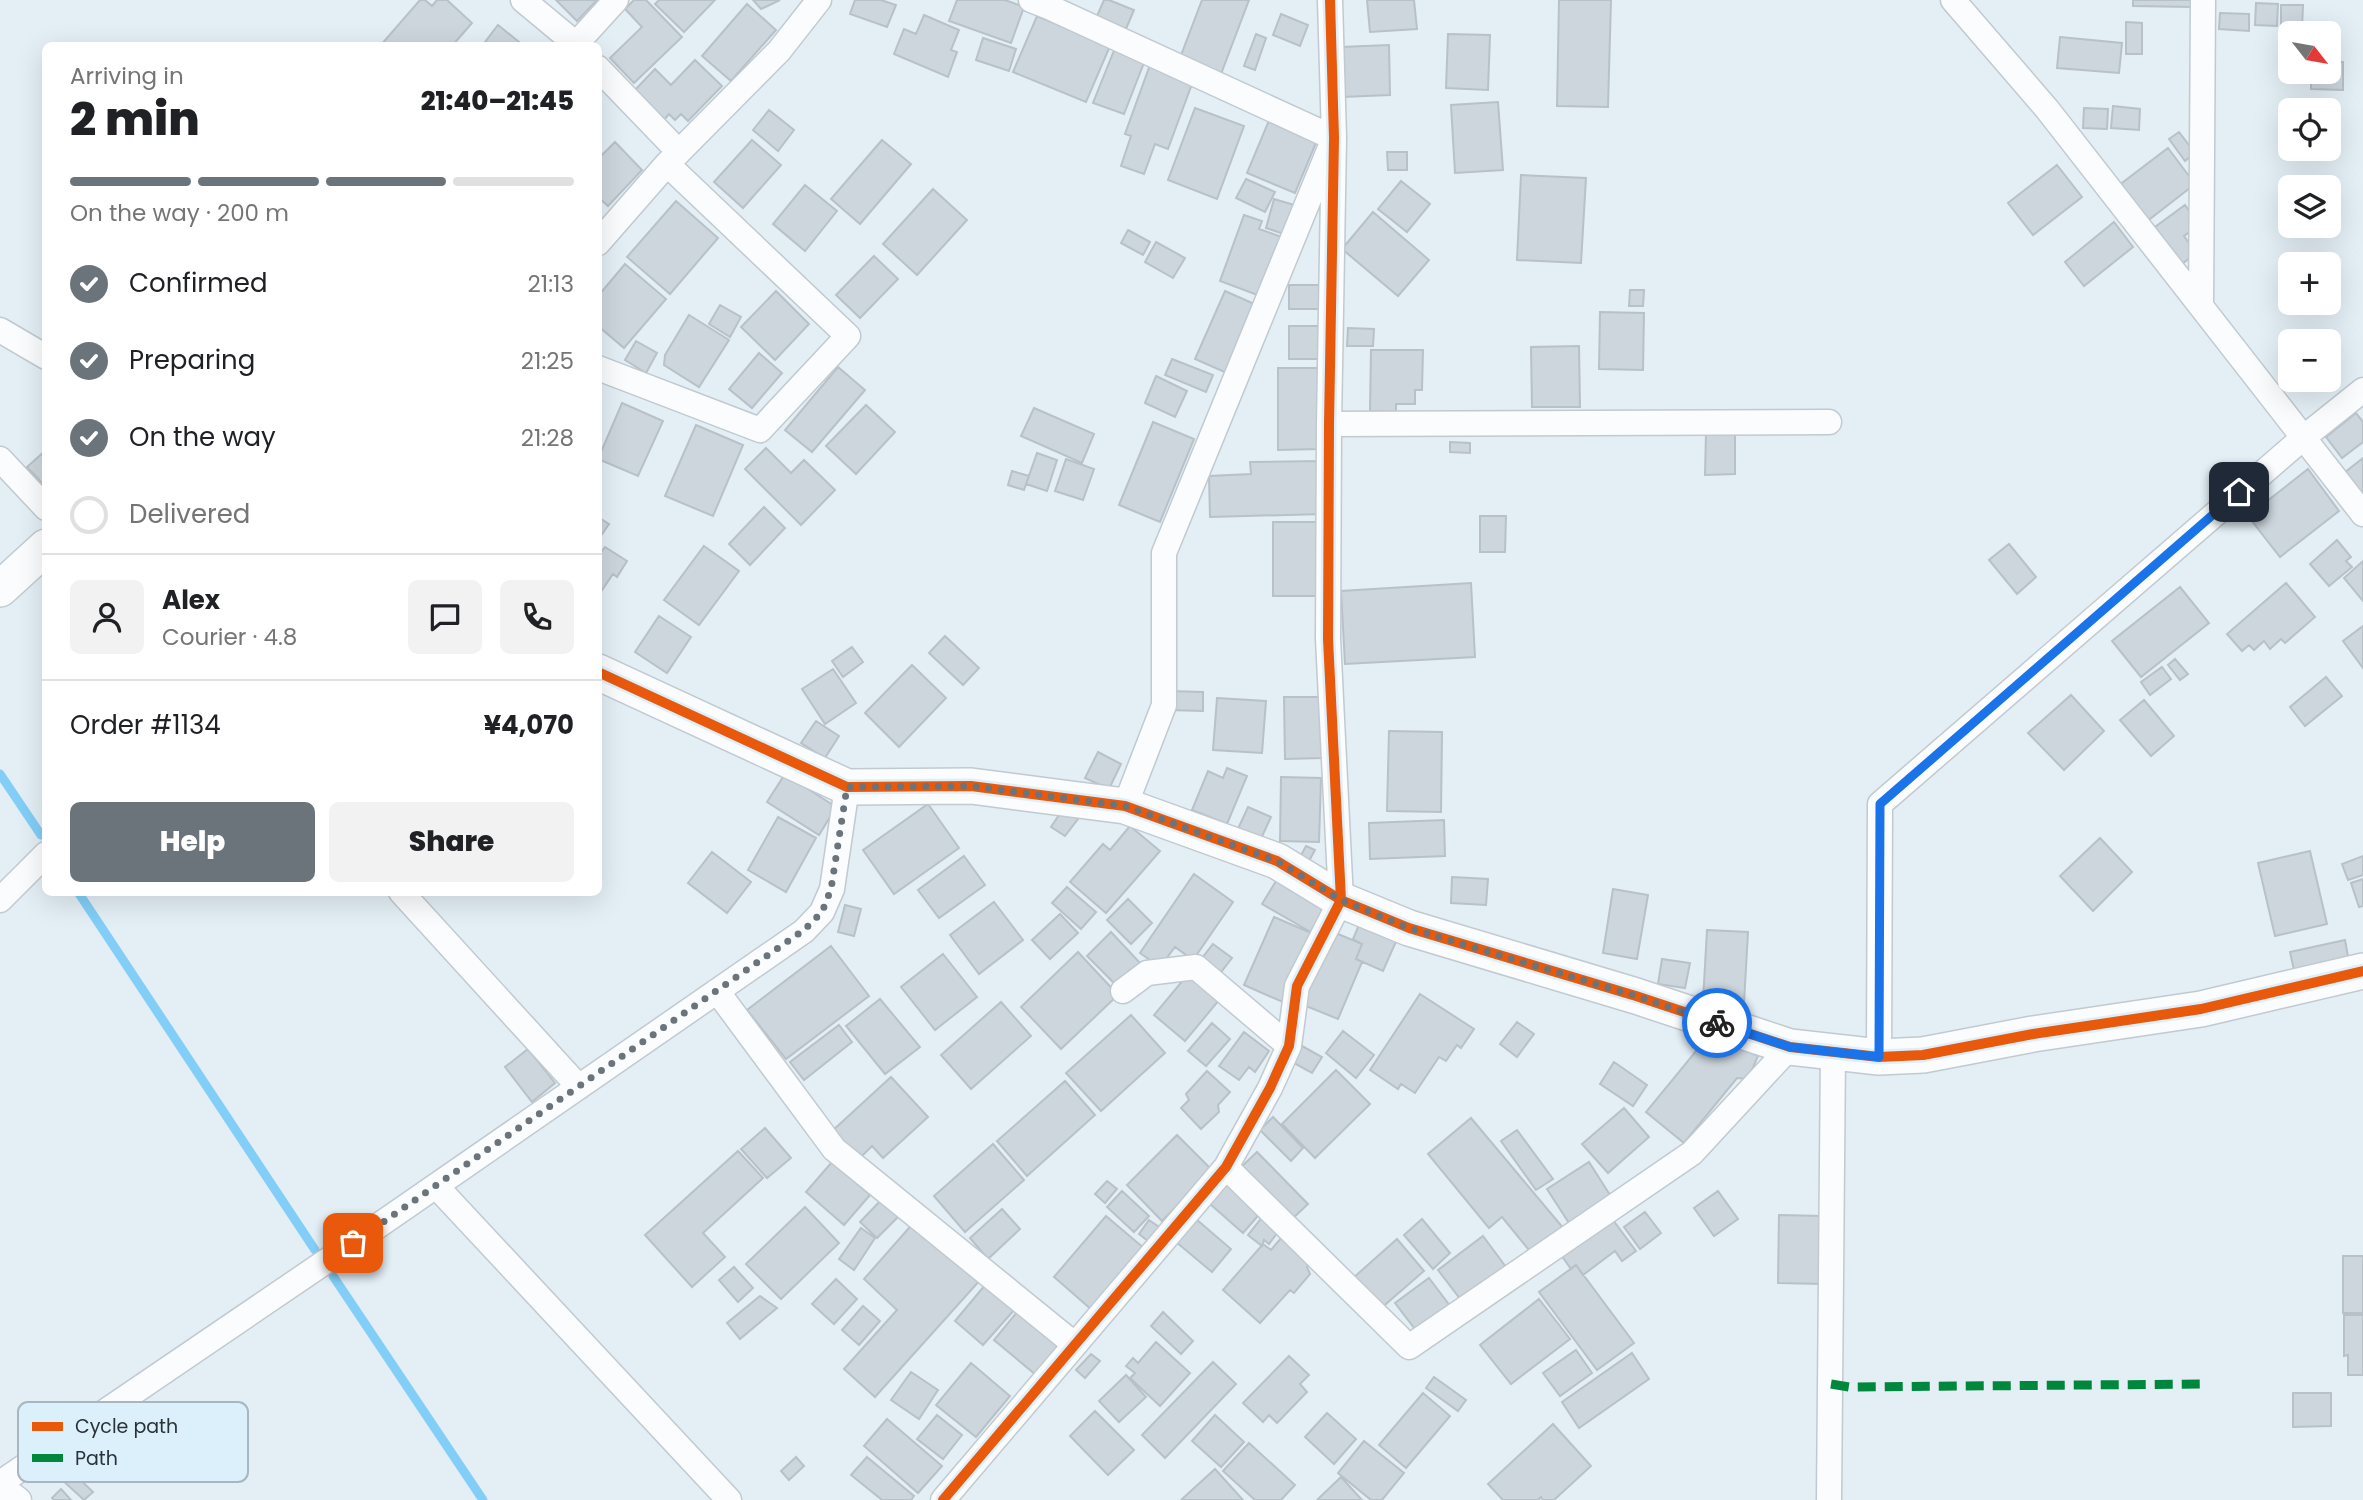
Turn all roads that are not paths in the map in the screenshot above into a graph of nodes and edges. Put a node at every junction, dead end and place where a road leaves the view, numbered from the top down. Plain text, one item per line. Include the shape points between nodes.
1 (523, 0) edge
2 (616, 0) edge
3 (820, 0) edge
4 (1031, 0) edge
5 (1330, 0) edge
6 (1953, 0) edge
7 (2203, 0) edge
8 (572, 42) edge
9 (579, 42) edge
10 (602, 73) edge
11 (1334, 138) junction
12 (673, 158) junction
13 (602, 238) edge
14 (2201, 306) junction
15 (0, 330) edge
16 (42, 355) edge
17 (602, 370) edge
18 (2363, 390) edge
19 (1829, 422) dead end
20 (1329, 424) junction
21 (2303, 438) junction
22 (0, 459) edge
23 (42, 504) edge
24 (2363, 514) edge
25 (42, 551) edge
26 (0, 589) edge
27 (602, 674) edge
28 (847, 787) junction
29 (1125, 806) junction
30 (42, 858) edge
31 (405, 896) edge
32 (0, 900) edge
33 (1341, 900) junction
34 (2363, 971) edge
35 (718, 991) junction
36 (1123, 991) dead end
37 (1289, 1046) junction
38 (1790, 1047) junction
39 (1833, 1051) junction
40 (1879, 1057) junction
41 (579, 1087) junction
42 (1226, 1167) junction
43 (436, 1186) junction
44 (1074, 1344) junction
45 (119, 1402) edge
46 (18, 1471) edge
47 (0, 1483) edge
48 (19, 1500) edge
49 (729, 1500) edge
50 (943, 1500) edge
51 (1829, 1500) edge

1 - 8 street
2 - 9 street
3 - 12 street via 779,51
4 - 11 street
5 - 11 street
6 - 14 street via 2047,109
7 - 14 street
10 - 12 street
11 - 20 street
11 - 29 street via 1164,553 1164,705
12 - 13 street
12 - 17 street via 848,336 760,430
14 - 21 street
15 - 16 street
18 - 21 street
19 - 20 street
20 - 33 street via 1328,639
21 - 24 street
21 - 40 street via 1880,804
22 - 23 street
25 - 26 street
27 - 28 street
28 - 29 street via 971,786
28 - 35 street via 831,889 822,912
29 - 33 street via 1277,861
30 - 32 street
31 - 41 street
33 - 37 street via 1297,986
33 - 38 street via 1409,928
34 - 40 street via 2201,1009 1923,1055
35 - 41 street
35 - 44 street via 834,1149
36 - 37 street via 1147,974 1196,967
37 - 42 street
38 - 39 street
38 - 42 street via 1692,1153 1409,1347
39 - 40 street
39 - 51 street
41 - 43 street
42 - 44 street
43 - 45 street
43 - 49 street
44 - 50 street
46 - 47 street
47 - 48 street

